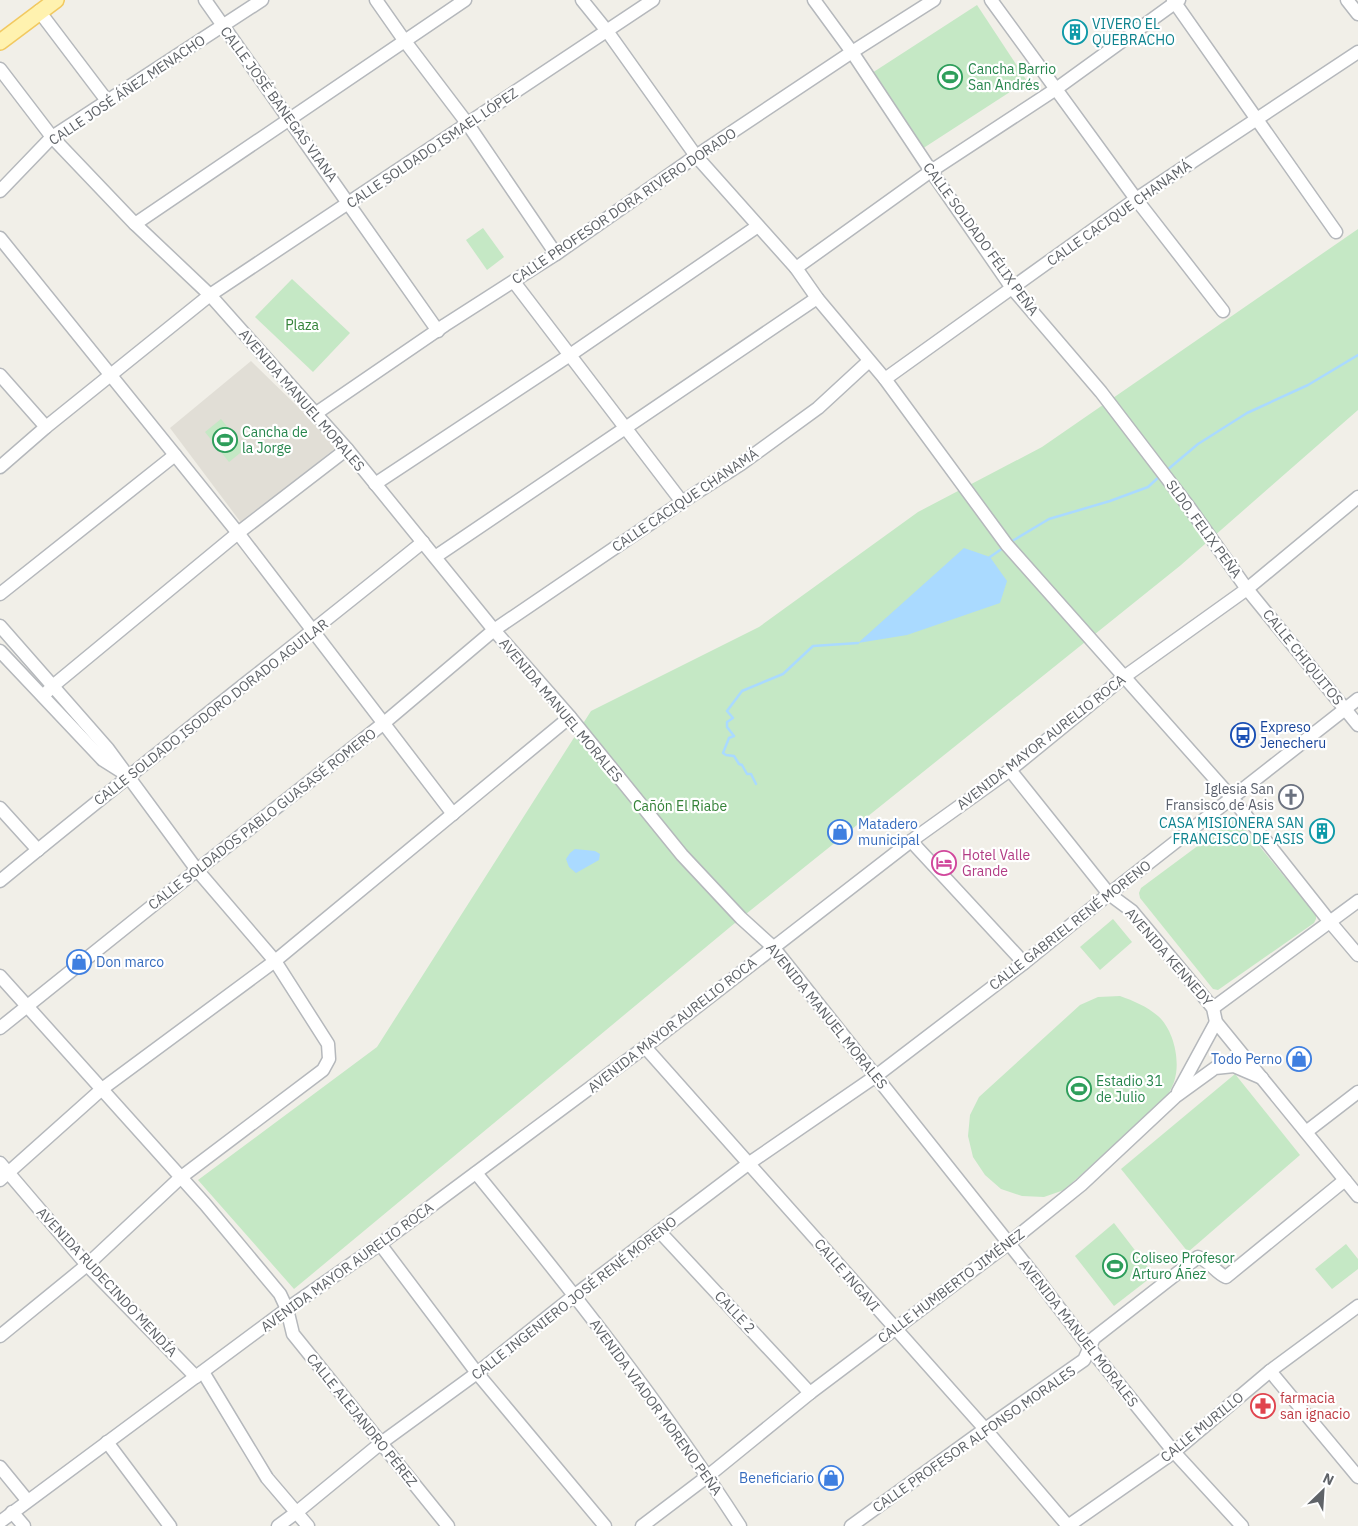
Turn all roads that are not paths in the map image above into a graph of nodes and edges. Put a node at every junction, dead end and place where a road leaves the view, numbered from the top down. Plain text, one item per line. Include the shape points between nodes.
1 (206, 0) edge
2 (262, 0) edge
3 (376, 0) edge
4 (465, 0) edge
5 (582, 0) edge
6 (653, 0) edge
7 (814, 0) edge
8 (934, 0) edge
9 (991, 0) edge
10 (1347, 0) edge
11 (1176, 1) edge
12 (47, 3) edge
13 (1358, 14) edge
14 (223, 26) junction
15 (0, 29) edge
16 (607, 31) junction
17 (404, 40) junction
18 (0, 42) edge
19 (852, 52) junction
20 (1358, 52) edge
21 (0, 69) edge
22 (1056, 89) junction
23 (108, 102) junction
24 (290, 120) junction
25 (1256, 120) junction
26 (467, 124) junction
27 (52, 137) junction
28 (696, 156) junction
29 (931, 171) junction
30 (0, 191) edge
31 (1136, 199) junction
32 (350, 203) junction
33 (135, 224) junction
34 (758, 226) junction
35 (1336, 232) dead end
36 (0, 238) edge
37 (556, 254) junction
38 (796, 268) junction
39 (514, 282) junction
40 (1012, 288) junction
41 (210, 296) junction
42 (817, 298) junction
43 (1223, 310) dead end
44 (438, 331) junction
45 (570, 355) junction
46 (869, 361) junction
47 (0, 375) edge
48 (111, 376) junction
49 (885, 380) junction
50 (315, 414) junction
51 (46, 428) junction
52 (626, 428) junction
53 (347, 449) junction
54 (175, 455) junction
55 (0, 467) edge
56 (1160, 469) joint
57 (375, 484) junction
58 (1358, 497) edge
59 (682, 502) junction
60 (238, 533) junction
61 (423, 542) junction
62 (435, 557) junction
63 (1247, 589) junction
64 (0, 594) edge
65 (0, 626) edge
66 (494, 630) junction
67 (314, 631) junction
68 (0, 651) edge
69 (1124, 677) junction
70 (54, 685) junction
71 (43, 696) junction
72 (1358, 699) edge
73 (1345, 709) junction
74 (570, 717) junction
75 (384, 723) junction
76 (1358, 725) edge
77 (1010, 770) junction
78 (128, 776) junction
79 (1232, 798) junction
80 (0, 808) edge
81 (453, 814) junction
82 (911, 841) junction
83 (38, 850) junction
84 (197, 870) junction
85 (0, 881) edge
86 (1109, 894) junction
87 (1358, 901) edge
88 (1330, 922) junction
89 (773, 946) junction
90 (1358, 955) edge
91 (274, 961) junction
92 (1024, 963) junction
93 (0, 976) edge
94 (27, 1004) junction
95 (1213, 1008) junction
96 (1216, 1022) junction
97 (0, 1028) edge
98 (645, 1046) junction
99 (876, 1076) junction
100 (1262, 1078) junction
101 (102, 1089) junction
102 (1358, 1092) edge
103 (1175, 1097) junction
104 (1306, 1132) junction
105 (748, 1164) junction
106 (3, 1172) edge
107 (476, 1173) junction
108 (180, 1178) junction
109 (1345, 1180) junction
110 (1358, 1196) edge
111 (659, 1231) junction
112 (1008, 1243) junction
113 (380, 1244) junction
114 (87, 1265) junction
115 (575, 1295) junction
116 (1358, 1306) edge
117 (287, 1309) junction
118 (894, 1329) junction
119 (0, 1336) edge
120 (1089, 1347) junction
121 (1270, 1371) junction
122 (477, 1373) junction
123 (199, 1374) junction
124 (810, 1393) junction
125 (985, 1429) junction
126 (107, 1442) junction
127 (381, 1443) junction
128 (1174, 1452) junction
129 (0, 1466) edge
130 (708, 1476) junction
131 (1358, 1477) edge
132 (27, 1500) junction
133 (12, 1512) junction
134 (298, 1512) junction
135 (0, 1522) edge
136 (24, 1526) edge
137 (170, 1526) edge
138 (278, 1526) edge
139 (308, 1526) edge
140 (448, 1526) edge
141 (605, 1526) edge
142 (642, 1526) edge
143 (740, 1526) edge
144 (851, 1526) edge
145 (1068, 1526) edge
146 (1242, 1526) edge

1 - 14 street, CALLE JOSÉ BANEGAS VIANA
2 - 14 street, CALLE JOSÉ ÁÑEZ MENACHO
3 - 17 street
4 - 17 street
5 - 16 street
6 - 16 street, CALLE SOLDADO ISMAEL LÓPEZ
7 - 19 street, CALLE SOLDADO FÉLIX PEÑA
8 - 19 street, CALLE PROFESOR DORA RIVERO DORADO
9 - 22 street
10 - 13 street
11 - 22 street
11 - 25 street
12 - 15 main road
12 - 18 main road
12 - 23 street
14 - 23 street, CALLE JOSÉ ÁÑEZ MENACHO
14 - 24 street, CALLE JOSÉ BANEGAS VIANA
16 - 26 street, CALLE SOLDADO ISMAEL LÓPEZ
16 - 28 street
17 - 24 street
17 - 26 street
19 - 28 street, CALLE PROFESOR DORA RIVERO DORADO
19 - 29 street, CALLE SOLDADO FÉLIX PEÑA
20 - 25 street, CALLE CACIQUE CHANAMÁ
21 - 27 street, AVENIDA MANUEL MORALES
22 - 29 street
22 - 31 street
23 - 27 street, CALLE JOSÉ ÁÑEZ MENACHO
24 - 32 street, CALLE JOSÉ BANEGAS VIANA
24 - 33 street
25 - 31 street, CALLE CACIQUE CHANAMÁ
25 - 35 street
26 - 32 street, CALLE SOLDADO ISMAEL LÓPEZ
26 - 37 street
27 - 30 street, CALLE JOSÉ ÁÑEZ MENACHO
27 - 33 street, AVENIDA MANUEL MORALES
28 - 34 street
28 - 37 street, CALLE PROFESOR DORA RIVERO DORADO
29 - 38 street
29 - 40 street, CALLE SOLDADO FÉLIX PEÑA
31 - 40 street, CALLE CACIQUE CHANAMÁ
31 - 43 street
32 - 41 street, CALLE SOLDADO ISMAEL LÓPEZ
32 - 44 street, CALLE JOSÉ BANEGAS VIANA
33 - 41 street, AVENIDA MANUEL MORALES
34 - 38 street
34 - 45 street
36 - 48 street
37 - 39 street, CALLE PROFESOR DORA RIVERO DORADO
38 - 42 street
39 - 44 street, CALLE PROFESOR DORA RIVERO DORADO
39 - 45 street
40 - 49 street, CALLE CACIQUE CHANAMÁ
40 - 56 street, CALLE SOLDADO FÉLIX PEÑA via 1101,392
41 - 48 street, CALLE SOLDADO ISMAEL LÓPEZ
41 - 50 street, AVENIDA MANUEL MORALES
42 - 46 street
42 - 52 street
44 - 50 street, CALLE PROFESOR DORA RIVERO DORADO
45 - 52 street
45 - 57 street
46 - 49 street
46 - 59 street, CALLE CACIQUE CHANAMÁ via 818,408
47 - 51 street
48 - 51 street, CALLE SOLDADO ISMAEL LÓPEZ
48 - 54 street
49 - 69 street via 1007,545
50 - 53 street, AVENIDA MANUEL MORALES
51 - 55 street, CALLE SOLDADO ISMAEL LÓPEZ
52 - 59 street
52 - 62 street
53 - 57 street, AVENIDA MANUEL MORALES
53 - 60 street
54 - 60 street
54 - 64 street
56 - 63 street, SLDO. FELIX PEÑA
57 - 61 street, AVENIDA MANUEL MORALES
58 - 63 street, AVENIDA MAYOR AURELIO ROCA
59 - 66 street, CALLE CACIQUE CHANAMÁ
60 - 67 street
60 - 70 street
61 - 62 street, AVENIDA MANUEL MORALES
61 - 67 street, CALLE SOLDADO ISODORO DORADO AGUILAR
62 - 66 street, AVENIDA MANUEL MORALES
63 - 69 street, AVENIDA MAYOR AURELIO ROCA
63 - 73 street, CALLE CHIQUITOS
65 - 70 street
66 - 74 street, AVENIDA MANUEL MORALES
66 - 75 street, CALLE SOLDADOS PABLO GUASASÉ ROMERO
67 - 75 street
67 - 78 street, CALLE SOLDADO ISODORO DORADO AGUILAR
68 - 71 street
69 - 77 street, AVENIDA MAYOR AURELIO ROCA
69 - 79 street
70 - 71 street
70 - 78 street
71 - 78 street via 103,760
72 - 73 street, CALLE GABRIEL RENÉ MORENO
73 - 76 street, CALLE CHIQUITOS
73 - 79 street, CALLE GABRIEL RENÉ MORENO
74 - 81 street
74 - 89 street, AVENIDA MANUEL MORALES via 682,855 741,918
75 - 81 street
75 - 84 street, CALLE SOLDADOS PABLO GUASASÉ ROMERO
77 - 82 street, AVENIDA MAYOR AURELIO ROCA
77 - 86 street, AVENIDA KENNEDY
78 - 83 street, CALLE SOLDADO ISODORO DORADO AGUILAR
78 - 84 street
79 - 86 street, CALLE GABRIEL RENÉ MORENO
79 - 88 street
80 - 83 street
81 - 91 street
82 - 89 street, AVENIDA MAYOR AURELIO ROCA
82 - 92 street
83 - 85 street, CALLE SOLDADO ISODORO DORADO AGUILAR
84 - 91 street
84 - 94 street, CALLE SOLDADOS PABLO GUASASÉ ROMERO
86 - 92 street, CALLE GABRIEL RENÉ MORENO
86 - 95 street, AVENIDA KENNEDY via 1132,911
87 - 88 street
88 - 90 street
88 - 95 street
89 - 98 street, AVENIDA MAYOR AURELIO ROCA
89 - 99 street, AVENIDA MANUEL MORALES
91 - 101 street
91 - 108 street via 328,1044 329,1059 323,1070
92 - 99 street, CALLE GABRIEL RENÉ MORENO
93 - 94 street, CALLE ALEJANDRO PÉREZ
94 - 97 street, CALLE SOLDADOS PABLO GUASASÉ ROMERO
94 - 101 street, CALLE ALEJANDRO PÉREZ
95 - 96 street, AVENIDA KENNEDY
96 - 100 street, AVENIDA KENNEDY
96 - 103 street
98 - 105 street, CALLE INGAVI
98 - 107 street, AVENIDA MAYOR AURELIO ROCA
99 - 105 street, CALLE INGENIERO JOSÉ RENÉ MORENO
99 - 112 street, AVENIDA MANUEL MORALES
100 - 103 street, CALLE HUMBERTO JIMÉNEZ via 1234,1066 1215,1068
100 - 104 street, AVENIDA KENNEDY
101 - 106 street
101 - 108 street, CALLE ALEJANDRO PÉREZ
102 - 104 street
103 - 112 street, CALLE HUMBERTO JIMÉNEZ via 1081,1185
104 - 109 street, AVENIDA KENNEDY
105 - 111 street, CALLE INGENIERO JOSÉ RENÉ MORENO
105 - 118 street, CALLE INGAVI
106 - 114 street, AVENIDA RUDECINDO MENDÍA
107 - 113 street, AVENIDA MAYOR AURELIO ROCA
107 - 115 street, AVENIDA VIADOR MORENO PEÑA
108 - 114 street
108 - 117 street, CALLE ALEJANDRO PÉREZ via 280,1294
109 - 110 street, AVENIDA KENNEDY
109 - 120 street, CALLE PROFESOR ALFONSO MORALES via 1226,1277 1198,1257 1094,1338
111 - 115 street, CALLE INGENIERO JOSÉ RENÉ MORENO
111 - 124 street, CALLE 2
112 - 118 street, CALLE HUMBERTO JIMÉNEZ
112 - 120 street, AVENIDA MANUEL MORALES
113 - 117 street, AVENIDA MAYOR AURELIO ROCA
113 - 122 street
114 - 119 street
114 - 123 street, AVENIDA RUDECINDO MENDÍA
115 - 122 street, CALLE INGENIERO JOSÉ RENÉ MORENO
115 - 130 street, AVENIDA VIADOR MORENO PEÑA
116 - 121 street, CALLE MURILLO
117 - 123 street, AVENIDA MAYOR AURELIO ROCA
117 - 127 street, CALLE ALEJANDRO PÉREZ via 293,1334
118 - 124 street, CALLE HUMBERTO JIMÉNEZ
118 - 125 street, CALLE INGAVI
120 - 125 street, CALLE PROFESOR ALFONSO MORALES via 1084,1360
120 - 128 street, AVENIDA MANUEL MORALES
121 - 128 street, CALLE MURILLO
121 - 131 street
122 - 127 street, CALLE INGENIERO JOSÉ RENÉ MORENO
122 - 141 street
123 - 126 street, AVENIDA MAYOR AURELIO ROCA
123 - 134 street, AVENIDA RUDECINDO MENDÍA via 267,1478
124 - 130 street, CALLE HUMBERTO JIMÉNEZ
125 - 144 street, CALLE PROFESOR ALFONSO MORALES
125 - 145 street, CALLE INGAVI
126 - 132 street, AVENIDA MAYOR AURELIO ROCA
126 - 137 street
127 - 134 street, CALLE INGENIERO JOSÉ RENÉ MORENO
127 - 140 street, CALLE ALEJANDRO PÉREZ
128 - 145 street, CALLE MURILLO
128 - 146 street, AVENIDA MANUEL MORALES
129 - 132 street
130 - 142 street, CALLE HUMBERTO JIMÉNEZ
130 - 143 street, AVENIDA VIADOR MORENO PEÑA
132 - 133 street, AVENIDA MAYOR AURELIO ROCA
133 - 135 street, AVENIDA MAYOR AURELIO ROCA
133 - 136 street
134 - 138 street, CALLE INGENIERO JOSÉ RENÉ MORENO
134 - 139 street, AVENIDA RUDECINDO MENDÍA

